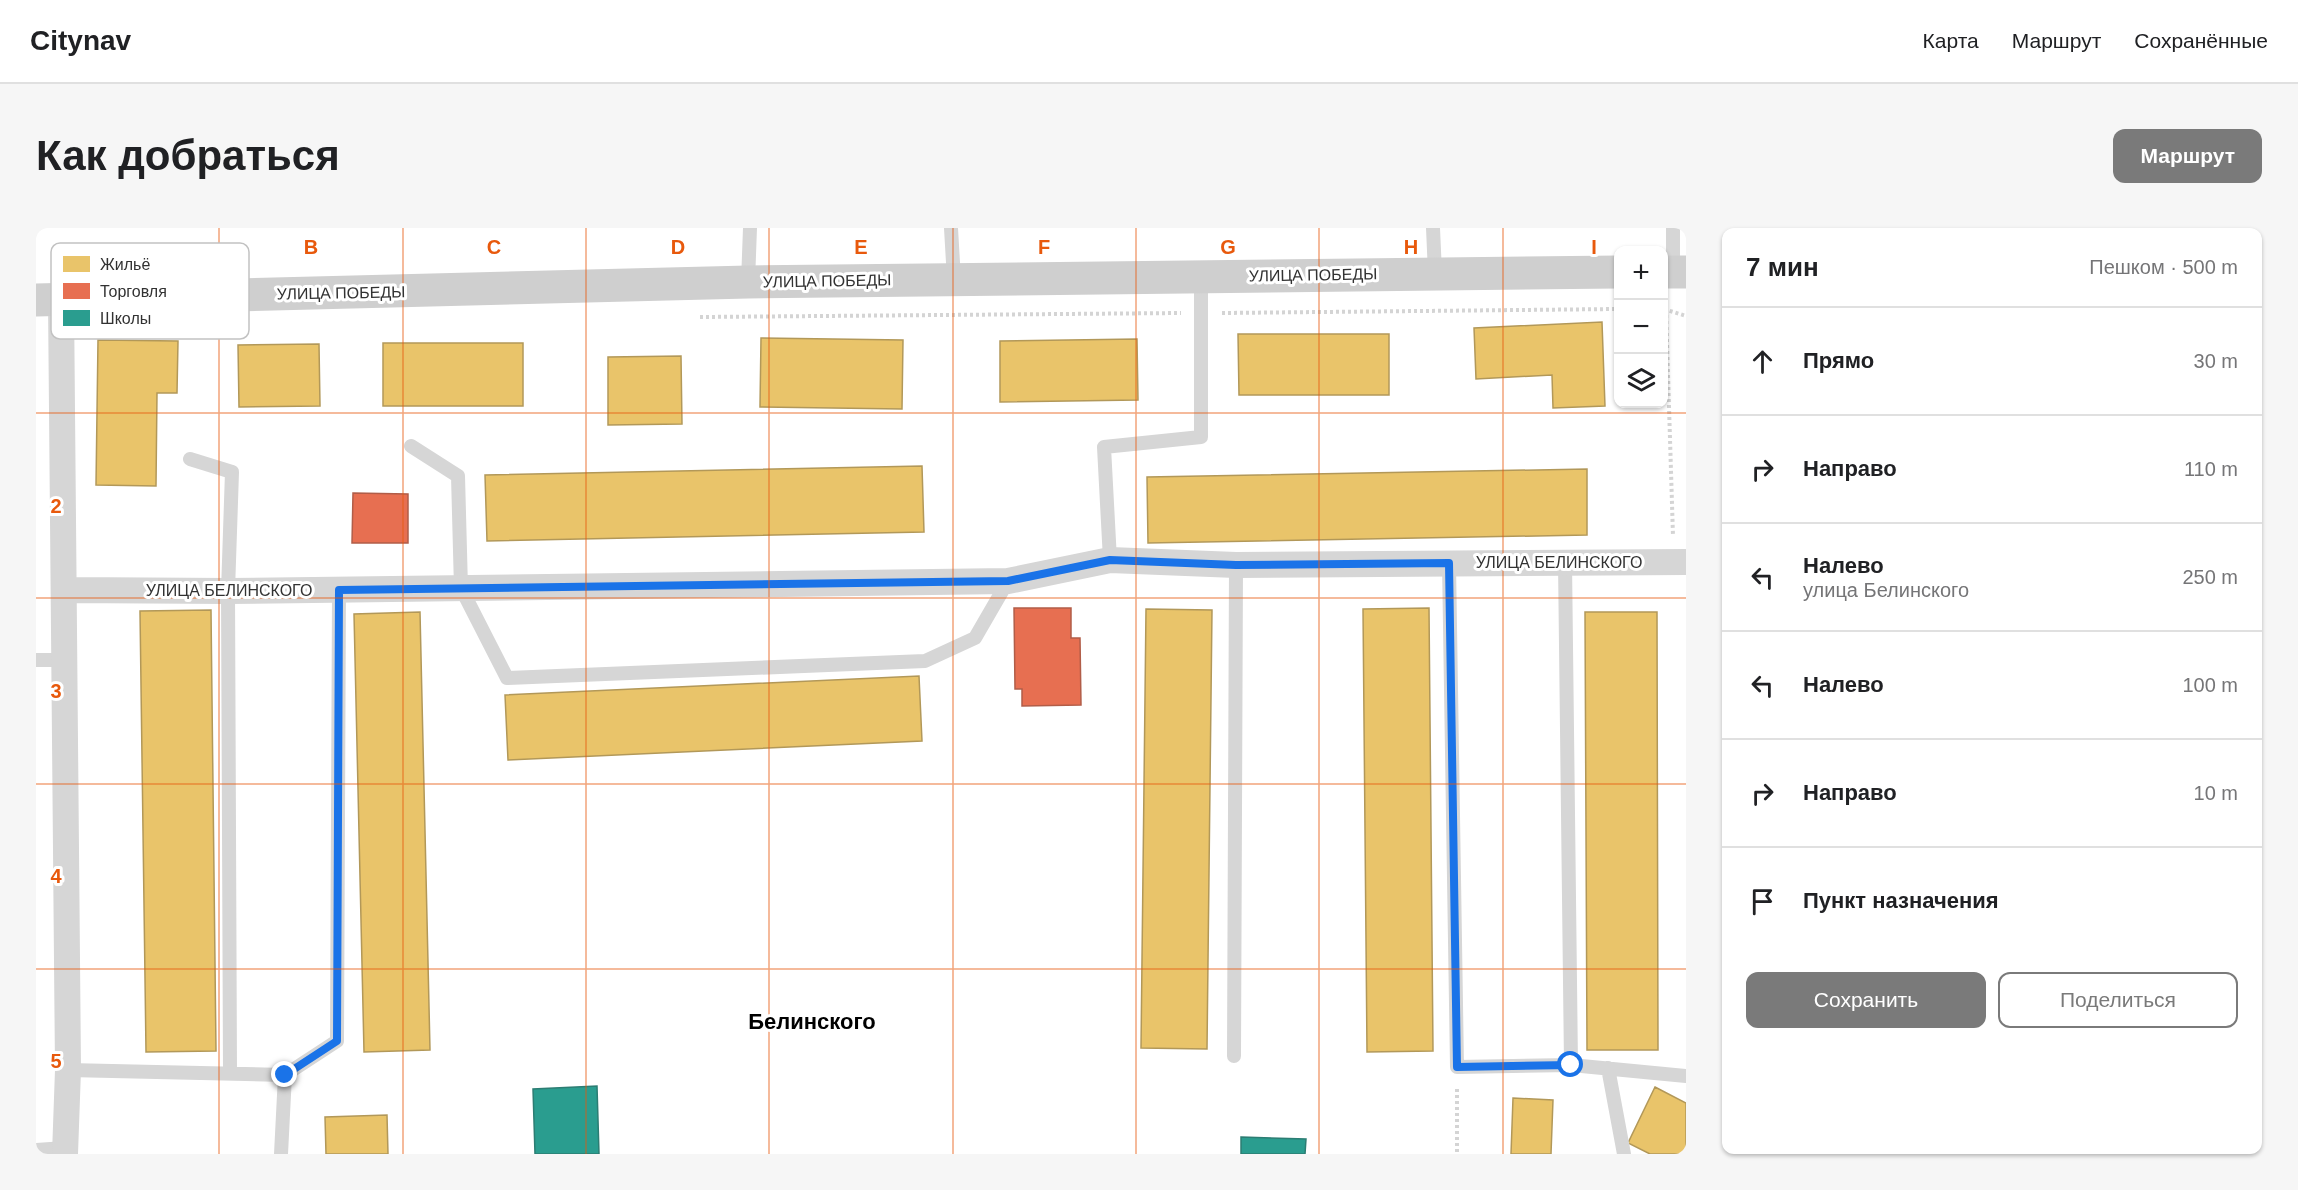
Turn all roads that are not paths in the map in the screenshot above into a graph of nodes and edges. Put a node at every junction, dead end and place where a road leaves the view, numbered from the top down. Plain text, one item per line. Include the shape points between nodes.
1 (750, 228) edge
2 (951, 228) edge
3 (1433, 228) edge
4 (1673, 228) edge
5 (1614, 272) edge
6 (1674, 272) edge
7 (1435, 273) junction
8 (1202, 278) junction
9 (954, 280) junction
10 (748, 282) junction
11 (249, 295) edge
12 (49, 300) edge
13 (51, 334) edge
14 (51, 339) edge
15 (411, 446) dead end
16 (190, 459) dead end
17 (1110, 560) junction
18 (1565, 562) junction
19 (1680, 562) edge
20 (1449, 563) junction
21 (1236, 565) junction
22 (1008, 581) junction
23 (461, 588) junction
24 (66, 590) junction
25 (339, 590) junction
26 (228, 591) junction
27 (36, 660) edge
28 (64, 660) junction
29 (1234, 1056) dead end
30 (1571, 1065) junction
31 (1608, 1068) junction
32 (68, 1070) junction
33 (230, 1073) junction
34 (285, 1075) junction
35 (1686, 1076) edge
36 (36, 1149) edge
37 (65, 1151) edge
38 (281, 1154) edge
39 (1624, 1154) edge

1 - 10 lane
2 - 9 lane
3 - 7 lane
4 - 6 lane
5 - 7 street, УЛИЦА ПОБЕДЫ
7 - 8 street, УЛИЦА ПОБЕДЫ
8 - 9 street, УЛИЦА ПОБЕДЫ
8 - 17 lane via 1201,437 1104,447
9 - 10 street, УЛИЦА ПОБЕДЫ
10 - 11 street, УЛИЦА ПОБЕДЫ
12 - 13 street
14 - 24 street
15 - 23 lane via 458,476
16 - 26 lane via 232,472
17 - 21 street, УЛИЦА БЕЛИНСКОГО
17 - 22 street, УЛИЦА БЕЛИНСКОГО
18 - 19 street, УЛИЦА БЕЛИНСКОГО
18 - 20 street, УЛИЦА БЕЛИНСКОГО
18 - 30 lane
20 - 21 street, УЛИЦА БЕЛИНСКОГО
20 - 30 lane via 1457,1067
21 - 29 lane
22 - 23 street, УЛИЦА БЕЛИНСКОГО
22 - 23 lane via 975,638 925,661 507,678
23 - 25 street, УЛИЦА БЕЛИНСКОГО
24 - 26 street, УЛИЦА БЕЛИНСКОГО
24 - 28 street
25 - 26 street, УЛИЦА БЕЛИНСКОГО
25 - 34 lane via 337,1041
26 - 33 lane
27 - 28 lane
28 - 32 street
30 - 31 lane
31 - 35 lane
31 - 39 lane
32 - 33 lane
32 - 37 street
33 - 34 lane
34 - 38 lane
36 - 37 lane

